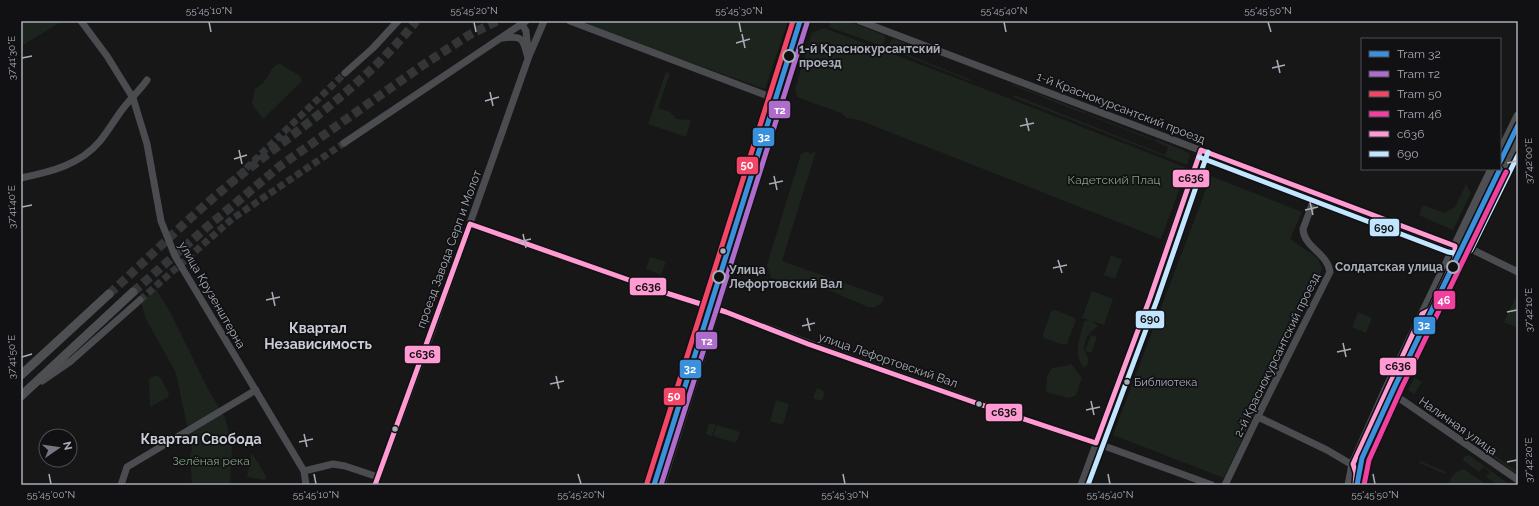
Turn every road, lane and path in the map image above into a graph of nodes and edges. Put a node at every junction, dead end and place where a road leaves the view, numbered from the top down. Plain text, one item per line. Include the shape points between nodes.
1 (81, 21) edge
2 (398, 21) edge
3 (544, 21) edge
4 (570, 21) edge
5 (796, 21) edge
6 (806, 21) edge
7 (860, 21) edge
8 (523, 22) edge
9 (501, 38) junction
10 (528, 58) junction
11 (345, 73) tunnel mouth
12 (147, 80) dead end
13 (772, 97) junction
14 (133, 98) junction
15 (781, 101) junction
16 (1518, 116) edge
17 (1518, 139) edge
18 (344, 142) tunnel mouth
19 (1201, 150) junction
20 (1501, 151) edge
21 (1492, 170) edge
22 (21, 178) edge
23 (1316, 194) junction
24 (470, 224) junction
25 (1455, 246) junction
26 (1465, 247) junction
27 (1518, 272) edge
28 (133, 292) tunnel mouth
29 (109, 294) tunnel mouth
30 (140, 300) tunnel mouth
31 (711, 307) junction
32 (58, 342) junction
33 (21, 367) edge
34 (21, 375) edge
35 (256, 390) junction
36 (1385, 392) junction
37 (21, 396) edge
38 (1394, 396) junction
39 (1258, 417) junction
40 (1096, 443) junction
41 (1353, 464) junction
42 (1363, 468) junction
43 (304, 471) junction
44 (378, 477) junction
45 (1518, 480) edge
46 (121, 485) edge
47 (306, 485) edge
48 (375, 485) edge
49 (649, 485) edge
50 (661, 485) edge
51 (1081, 485) edge
52 (1212, 485) edge
53 (1225, 485) edge
54 (1349, 485) edge
55 (1362, 485) edge

1 - 14 street, улица Крузенштерна
2 - 11 street
3 - 10 street, проезд Завода Серп и Молот
4 - 13 street
5 - 13 main road
6 - 15 main road
7 - 19 street, 1-й Краснокурсантский проезд
8 - 9 street
8 - 10 street via 528,39
9 - 10 street via 515,36 520,39 526,48
9 - 18 street
10 - 24 street, проезд Завода Серп и Молот
12 - 14 street
13 - 15 street
13 - 31 main road
14 - 22 street via 85,156 65,167
14 - 35 street, улица Крузенштерна via 147,144 161,221 175,256
15 - 31 main road
16 - 20 main road
17 - 26 main road
19 - 23 street, 1-й Краснокурсантский проезд
19 - 40 street
21 - 25 main road
23 - 25 street, 1-й Краснокурсантский проезд
23 - 39 street, 2-й Краснокурсантский проезд via 1303,234 1310,245 1318,250 1330,272
24 - 31 street, улица Лефортовский Вал
24 - 44 street, проезд Завода Серп и Молот
25 - 26 street, 1-й Краснокурсантский проезд
25 - 36 main road
26 - 27 street, 1-й Краснокурсантский проезд
26 - 38 main road
28 - 37 main road
29 - 32 main road
30 - 37 street via 71,361
31 - 40 street, улица Лефортовский Вал via 830,352
31 - 49 main road
31 - 50 main road
32 - 33 main road
32 - 34 main road
35 - 43 street, улица Крузенштерна
35 - 46 street via 127,467
36 - 38 street, Наличная улица
36 - 41 main road
38 - 42 main road
38 - 45 street, Наличная улица
39 - 41 street
39 - 53 street, 2-й Краснокурсантский проезд
40 - 51 street
40 - 52 street
41 - 42 street
41 - 54 main road
42 - 55 main road
43 - 44 street via 333,464
43 - 47 street, улица Крузенштерна
44 - 48 street, проезд Завода Серп и Молот

